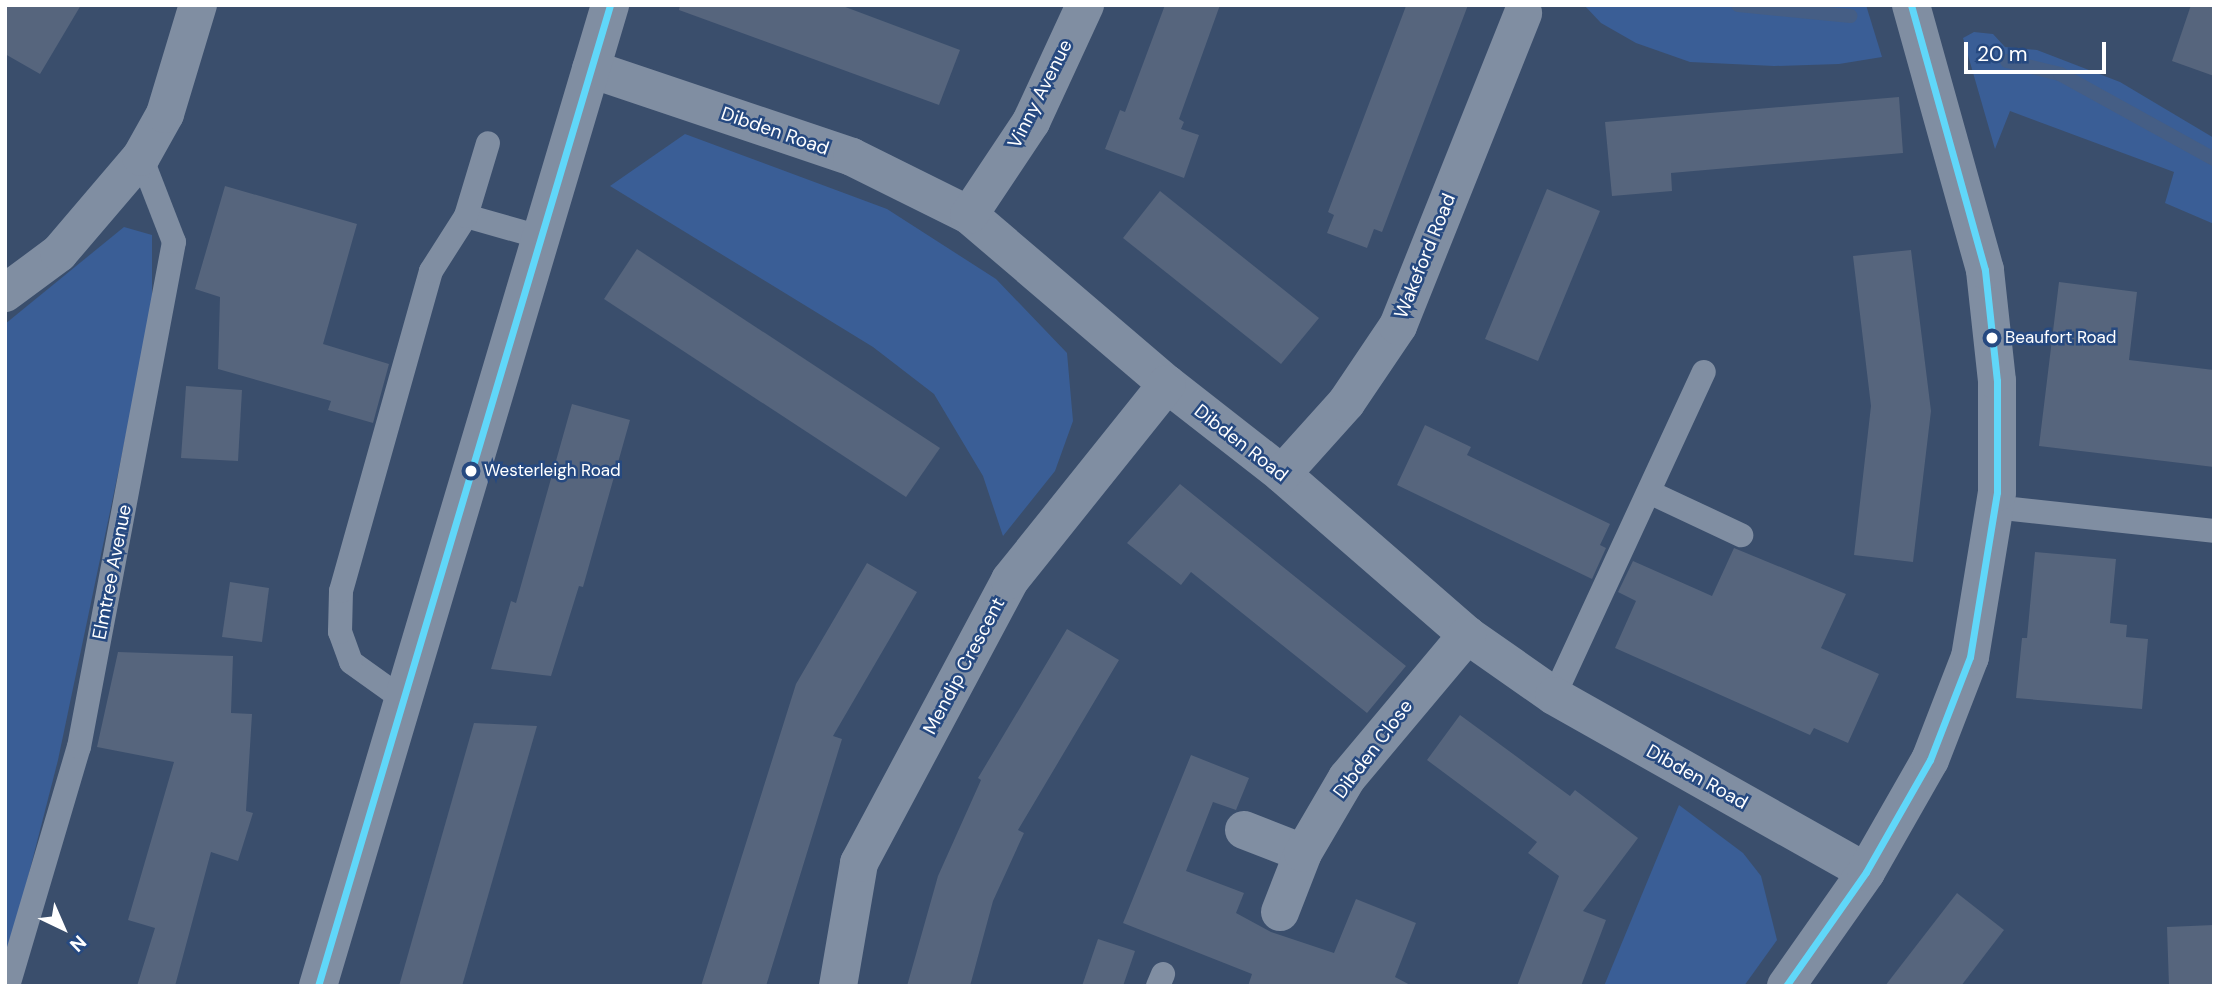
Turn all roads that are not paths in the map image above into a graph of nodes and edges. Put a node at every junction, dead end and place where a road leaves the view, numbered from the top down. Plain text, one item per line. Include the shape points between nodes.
1 (198, 5) edge
2 (610, 5) edge
3 (1085, 5) edge
4 (1911, 5) edge
5 (1523, 13) dead end
6 (591, 69) junction
7 (488, 143) dead end
8 (141, 157) junction
9 (969, 215) junction
10 (466, 216) junction
11 (540, 237) junction
12 (5, 293) edge
13 (1704, 372) dead end
14 (1167, 384) junction
15 (1282, 474) junction
16 (1649, 492) junction
17 (1994, 507) junction
18 (2214, 531) edge
19 (1741, 535) dead end
20 (1467, 635) junction
21 (1554, 696) junction
22 (404, 700) junction
23 (1244, 830) dead end
24 (1303, 853) junction
25 (1866, 872) junction
26 (1280, 912) dead end
27 (8, 986) edge
28 (317, 986) edge
29 (838, 986) edge
30 (1786, 986) edge

1 - 8 street via 165,114
2 - 6 street
3 - 9 street, Vinny Avenue via 1031,122
4 - 17 street via 1985,270 1997,381
5 - 15 street, Wakeford Road via 1398,326 1346,403
6 - 9 street, Dibden Road via 852,158
6 - 11 street
7 - 10 lane
8 - 12 street via 58,253
8 - 27 lane, Elmtree Avenue via 174,242 79,747
9 - 14 street, Dibden Road
10 - 11 lane
10 - 22 lane via 430,271 341,591 340,632 351,662
11 - 22 street
13 - 16 lane
14 - 15 street, Dibden Road
14 - 29 street, Mendip Crescent via 1010,580 859,863
15 - 20 street, Dibden Road
16 - 19 lane
16 - 21 lane
17 - 18 lane
17 - 25 street via 1970,657 1930,761
20 - 21 street, Dibden Road
20 - 24 street, Dibden Close via 1347,778
21 - 25 street, Dibden Road
22 - 28 street
23 - 24 street
24 - 26 street, Dibden Close
25 - 30 street

